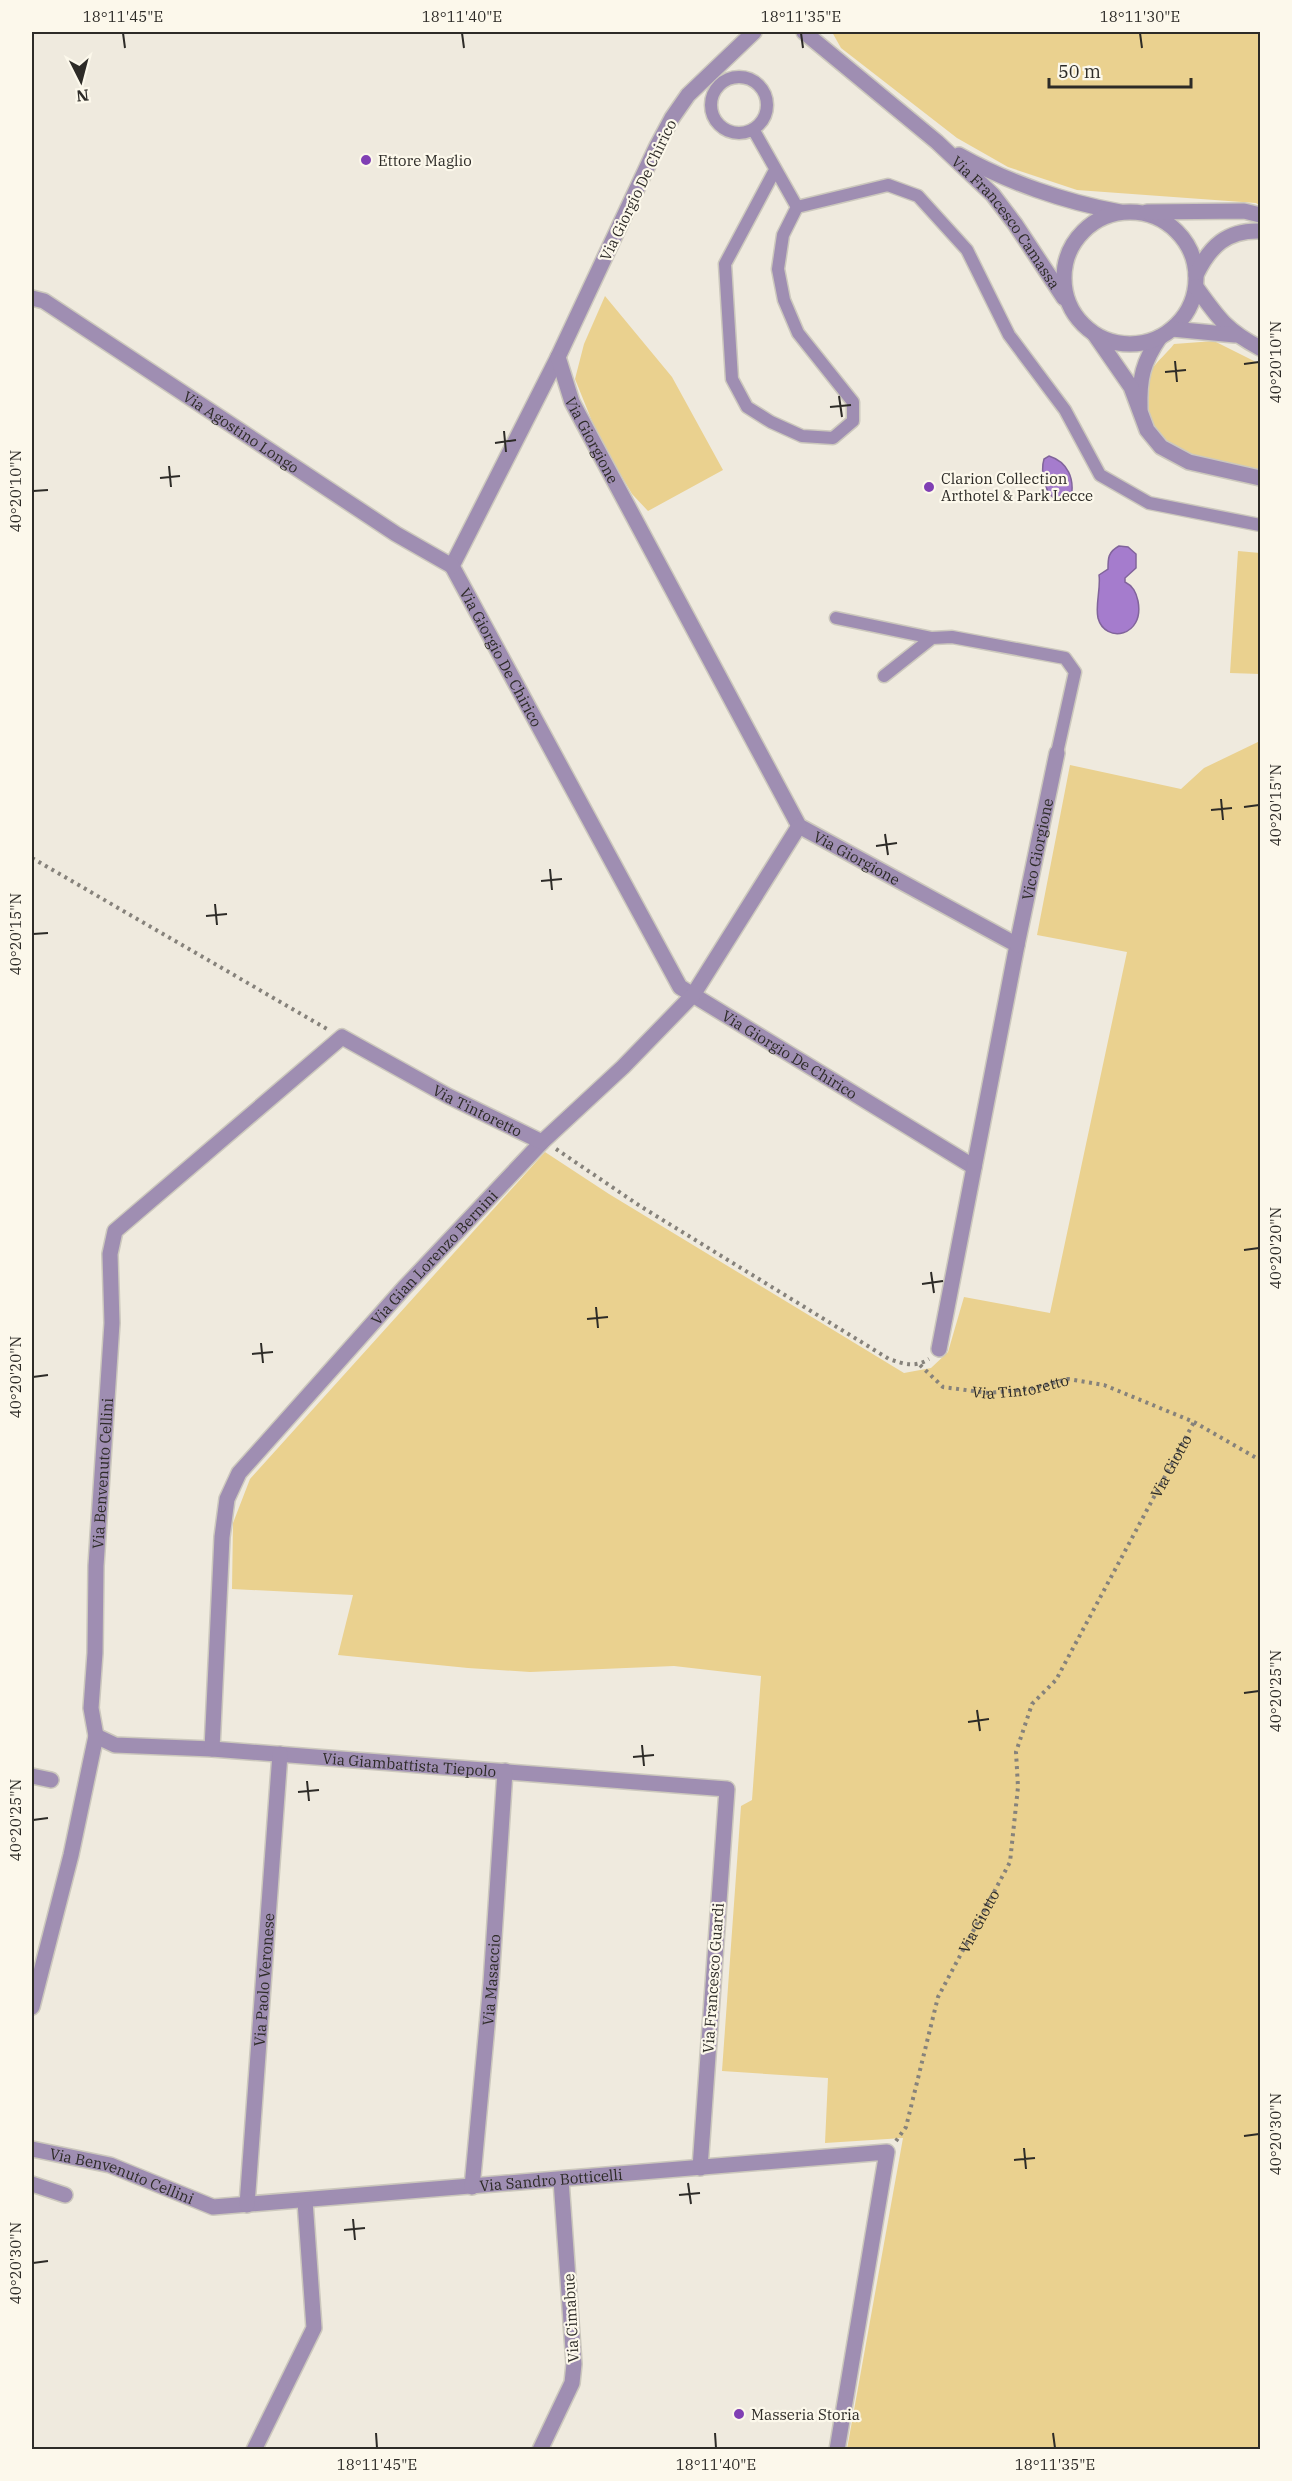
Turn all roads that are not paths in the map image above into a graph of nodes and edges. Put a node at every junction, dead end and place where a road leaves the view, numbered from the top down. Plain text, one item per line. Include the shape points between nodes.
1 (754, 32) edge
2 (804, 32) edge
3 (726, 59) junction
4 (742, 77) junction
5 (701, 83) junction
6 (714, 94) junction
7 (753, 129) junction
8 (937, 142) junction
9 (775, 170) junction
10 (797, 207) junction
11 (1129, 212) junction
12 (1260, 215) edge
13 (1260, 231) edge
14 (1196, 281) junction
15 (32, 298) edge
16 (1069, 306) junction
17 (1166, 333) junction
18 (1095, 335) junction
19 (1238, 336) junction
20 (1260, 348) edge
21 (558, 357) junction
22 (1140, 409) junction
23 (1260, 478) edge
24 (1260, 525) edge
25 (452, 566) junction
26 (836, 618) dead end
27 (932, 638) junction
28 (884, 676) dead end
29 (1057, 753) joint
30 (799, 826) junction
31 (1017, 945) junction
32 (693, 995) junction
33 (342, 1037) joint
34 (542, 1142) junction
35 (974, 1167) junction
36 (939, 1349) road end
37 (96, 1736) junction
38 (212, 1749) junction
39 (280, 1754) junction
40 (505, 1771) junction
41 (32, 1776) edge
42 (51, 1780) dead end
43 (727, 1789) joint
44 (32, 2007) edge
45 (32, 2149) edge
46 (700, 2168) junction
47 (561, 2180) junction
48 (32, 2184) edge
49 (472, 2187) junction
50 (65, 2195) dead end
51 (305, 2201) junction
52 (247, 2205) junction
53 (213, 2207) joint
54 (255, 2450) edge
55 (540, 2450) edge
56 (837, 2450) edge

1 - 3 street, Via Giorgio De Chirico
2 - 8 street, Via Francesco Camassa
3 - 4 lane
3 - 5 street, Via Giorgio De Chirico
4 - 6 lane via 725,81
4 - 7 lane via 758,84 766,99 765,116
5 - 6 lane
5 - 21 street, Via Giorgio De Chirico via 672,118 656,148
6 - 7 lane via 712,111 721,126 736,132
7 - 9 lane
8 - 11 street, Via Francesco Camassa via 1001,175 1062,197
8 - 16 street, Via Francesco Camassa via 999,202
9 - 10 lane
9 - 10 lane via 725,264 732,380 747,406 771,422 802,436 833,438 853,421 853,402 798,333 783,300 778,269 783,235
10 - 24 lane via 888,185 918,196 967,250 1009,335 1065,410 1100,475 1149,503
11 - 12 street via 1244,211
11 - 14 street, Via Francesco Camassa via 1149,215 1173,228 1189,249
11 - 16 street, Via Francesco Camassa via 1094,223 1072,246 1065,263 1064,281
13 - 14 street via 1224,238 1204,259
14 - 17 street via 1188,310
14 - 19 street, Via Francesco Camassa via 1223,325
15 - 25 street, Via Agostino Longo via 44,301 396,534
16 - 18 street, Via Francesco Camassa
17 - 18 street, Via Francesco Camassa via 1148,342 1128,344
17 - 19 street, Via Francesco Camassa
17 - 22 street via 1144,366 1139,384
18 - 22 street via 1131,387
19 - 20 street, Via Francesco Camassa
21 - 25 street, Via Giorgio De Chirico
21 - 30 street, Via Giorgione via 572,402
22 - 23 street via 1153,440 1172,455
25 - 32 street, Via Giorgio De Chirico via 680,987
26 - 27 lane
27 - 28 lane
27 - 29 lane via 952,637 1065,658 1076,672
29 - 31 street, Vico Giorgione
30 - 31 street, Via Giorgione
30 - 32 street, Via Gian Lorenzo Bernini
31 - 35 street
32 - 34 street, Via Gian Lorenzo Bernini
32 - 35 street, Via Giorgio De Chirico
33 - 34 street, Via Tintoretto
33 - 37 street, Via Benvenuto Cellini via 115,1231 110,1254 112,1323 96,1566 91,1708
34 - 38 street, Via Gian Lorenzo Bernini via 404,1288 239,1473 227,1499 222,1537
35 - 36 street
37 - 38 street, Via Giambattista Tiepolo via 115,1745
37 - 44 street, Via Benvenuto Cellini
38 - 39 street, Via Giambattista Tiepolo
39 - 40 street, Via Giambattista Tiepolo
39 - 52 street, Via Paolo Veronese
40 - 43 street, Via Giambattista Tiepolo
40 - 49 street, Via Masaccio
41 - 42 street
43 - 46 street, Via Francesco Guardi
45 - 53 street, Via Benvenuto Cellini via 110,2165
46 - 47 street, Via Sandro Botticelli
46 - 56 street, Via Sandro Botticelli via 887,2152
47 - 49 street, Via Sandro Botticelli
47 - 55 street, Via Cimabue via 574,2364 572,2383
48 - 50 street
49 - 51 street, Via Sandro Botticelli
51 - 52 street, Via Sandro Botticelli
51 - 54 street via 314,2328
52 - 53 street, Via Sandro Botticelli

